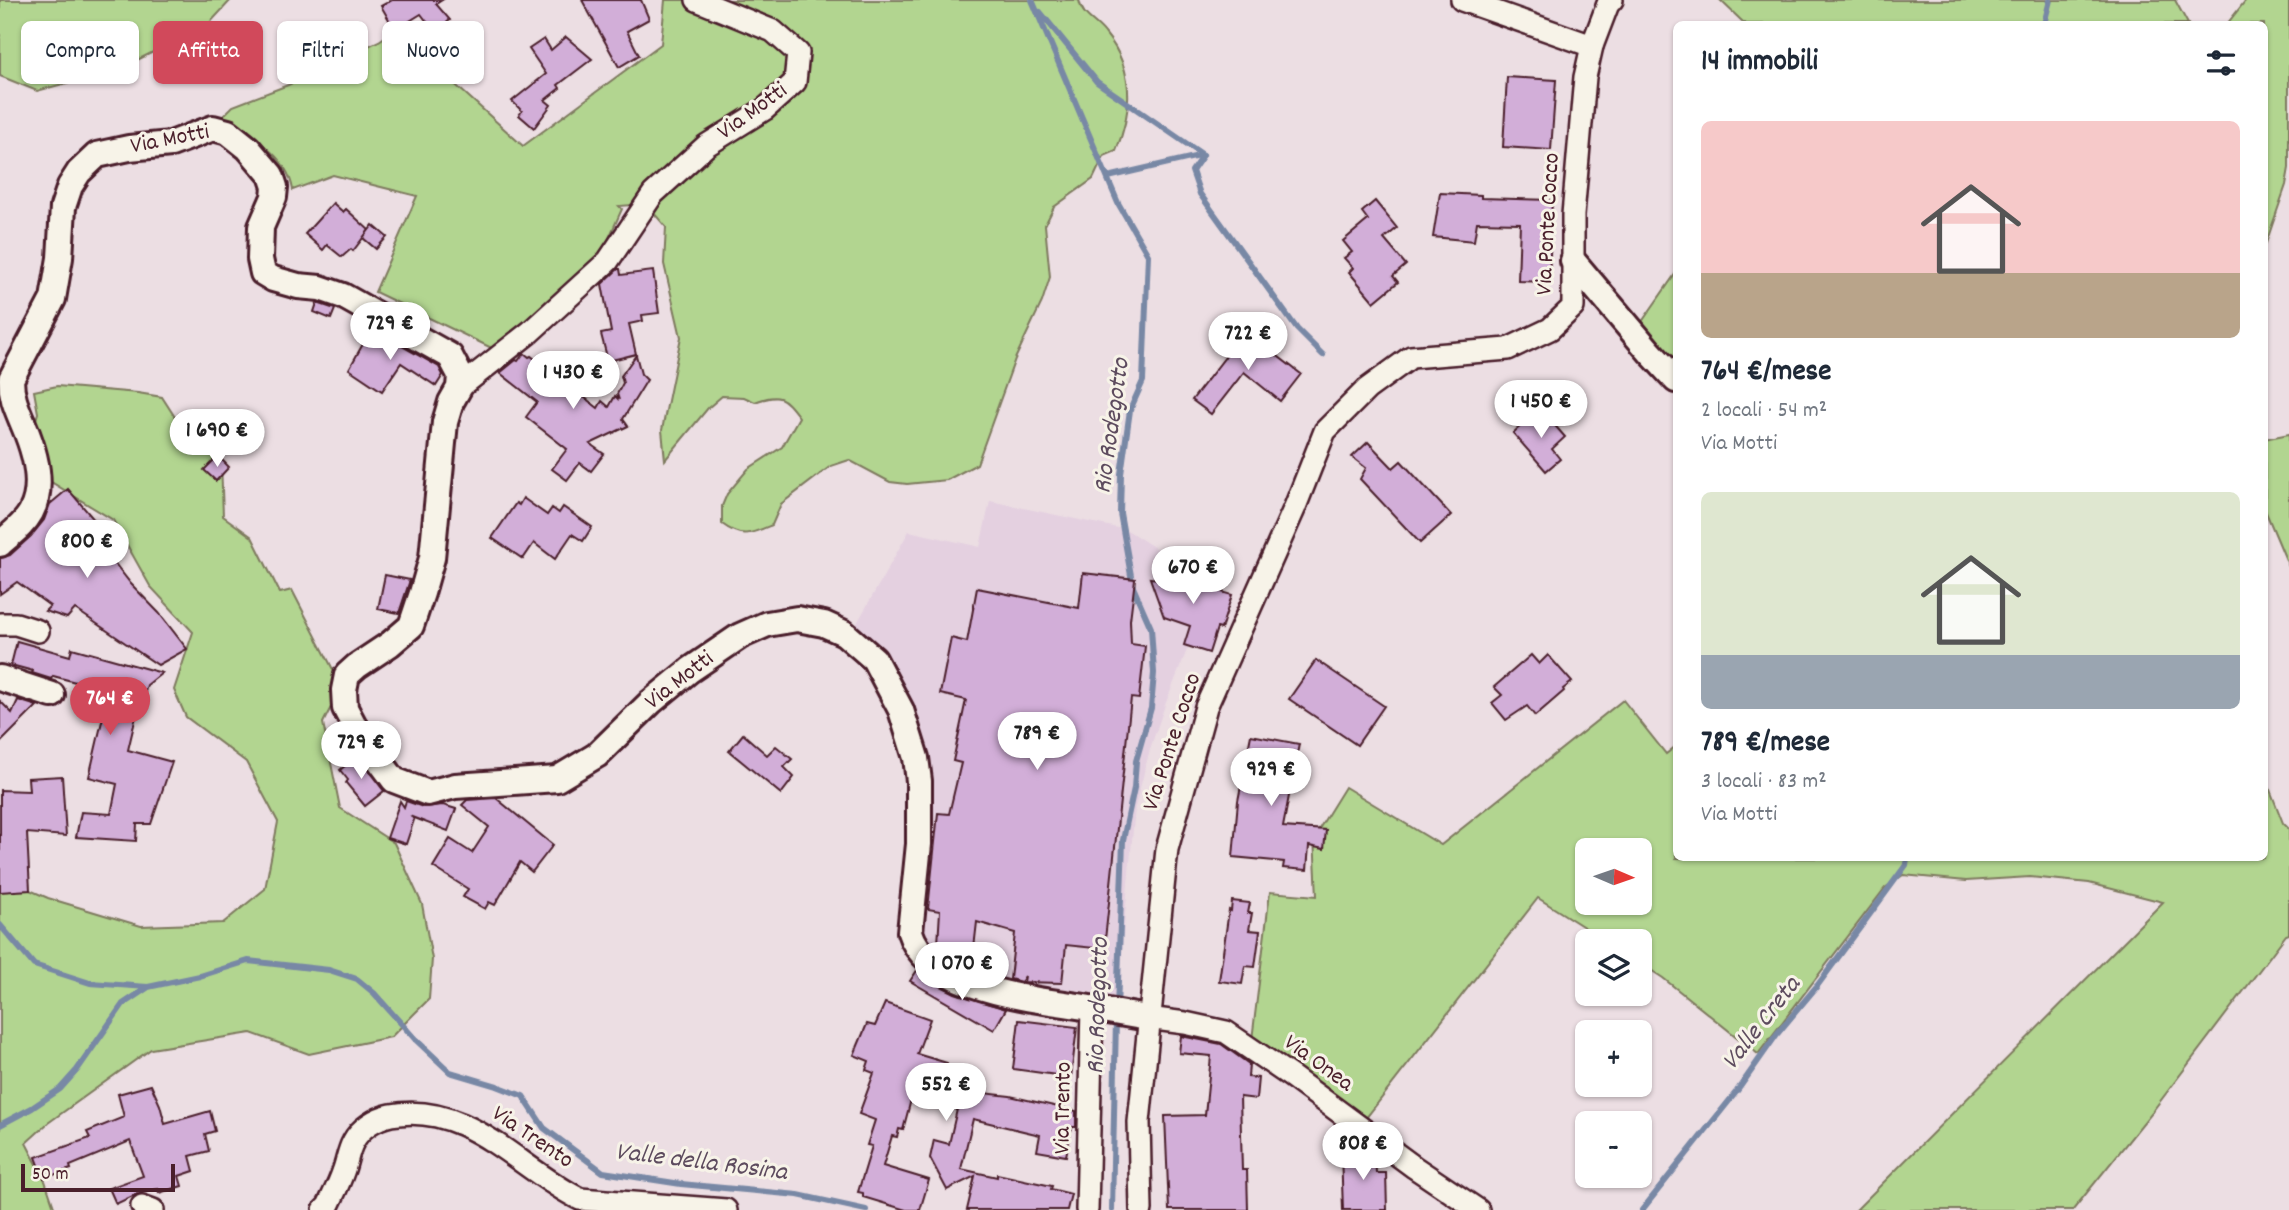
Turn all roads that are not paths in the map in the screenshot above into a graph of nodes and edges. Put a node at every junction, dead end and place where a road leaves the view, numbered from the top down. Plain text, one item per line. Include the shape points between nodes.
1 (697, 0) edge
2 (1462, 0) edge
3 (1612, 0) edge
4 (1592, 46) junction
5 (1573, 261) junction
6 (1673, 377) edge
7 (459, 388) junction
8 (0, 544) edge
9 (0, 624) edge
10 (38, 631) dead end
11 (0, 678) edge
12 (52, 695) dead end
13 (1097, 1010) junction
14 (1140, 1017) junction
15 (324, 1210) edge
16 (726, 1210) edge
17 (1087, 1210) edge
18 (1140, 1210) edge
19 (1478, 1210) edge

1 - 7 street, Via Motti via 773,31 798,53 795,82 765,109 707,145 653,194 608,261
2 - 4 street
3 - 4 street, Via Ponte Cocco
4 - 5 street, Via Ponte Cocco via 1585,77
5 - 6 street
5 - 14 street, Via Ponte Cocco via 1573,307 1550,329 1508,349 1412,357 1367,389 1325,431 1206,707 1167,849
7 - 8 street, Via Motti via 460,375 450,356 343,296 263,273 261,227 275,187 271,175 248,148 228,132 213,128 172,144 97,155 70,186 62,215 53,299 11,379 38,483 31,512
7 - 13 street, Via Motti via 445,422 432,558 411,626 357,666 348,675 344,690 345,708 356,729 394,780 428,793 455,786 557,779 597,755 651,702 740,636 767,624 797,620 824,624 845,633 874,659 901,710 916,758 919,844 910,932 914,946 943,969 992,992
9 - 10 street
11 - 12 street
13 - 14 street, Via Motti
13 - 17 street, Via Trento
14 - 18 street, Via Ponte Cocco
14 - 19 street, Via Onea via 1226,1032
15 - 16 street, Via Trento via 353,1141 365,1127 380,1117 425,1112 488,1137 580,1199

